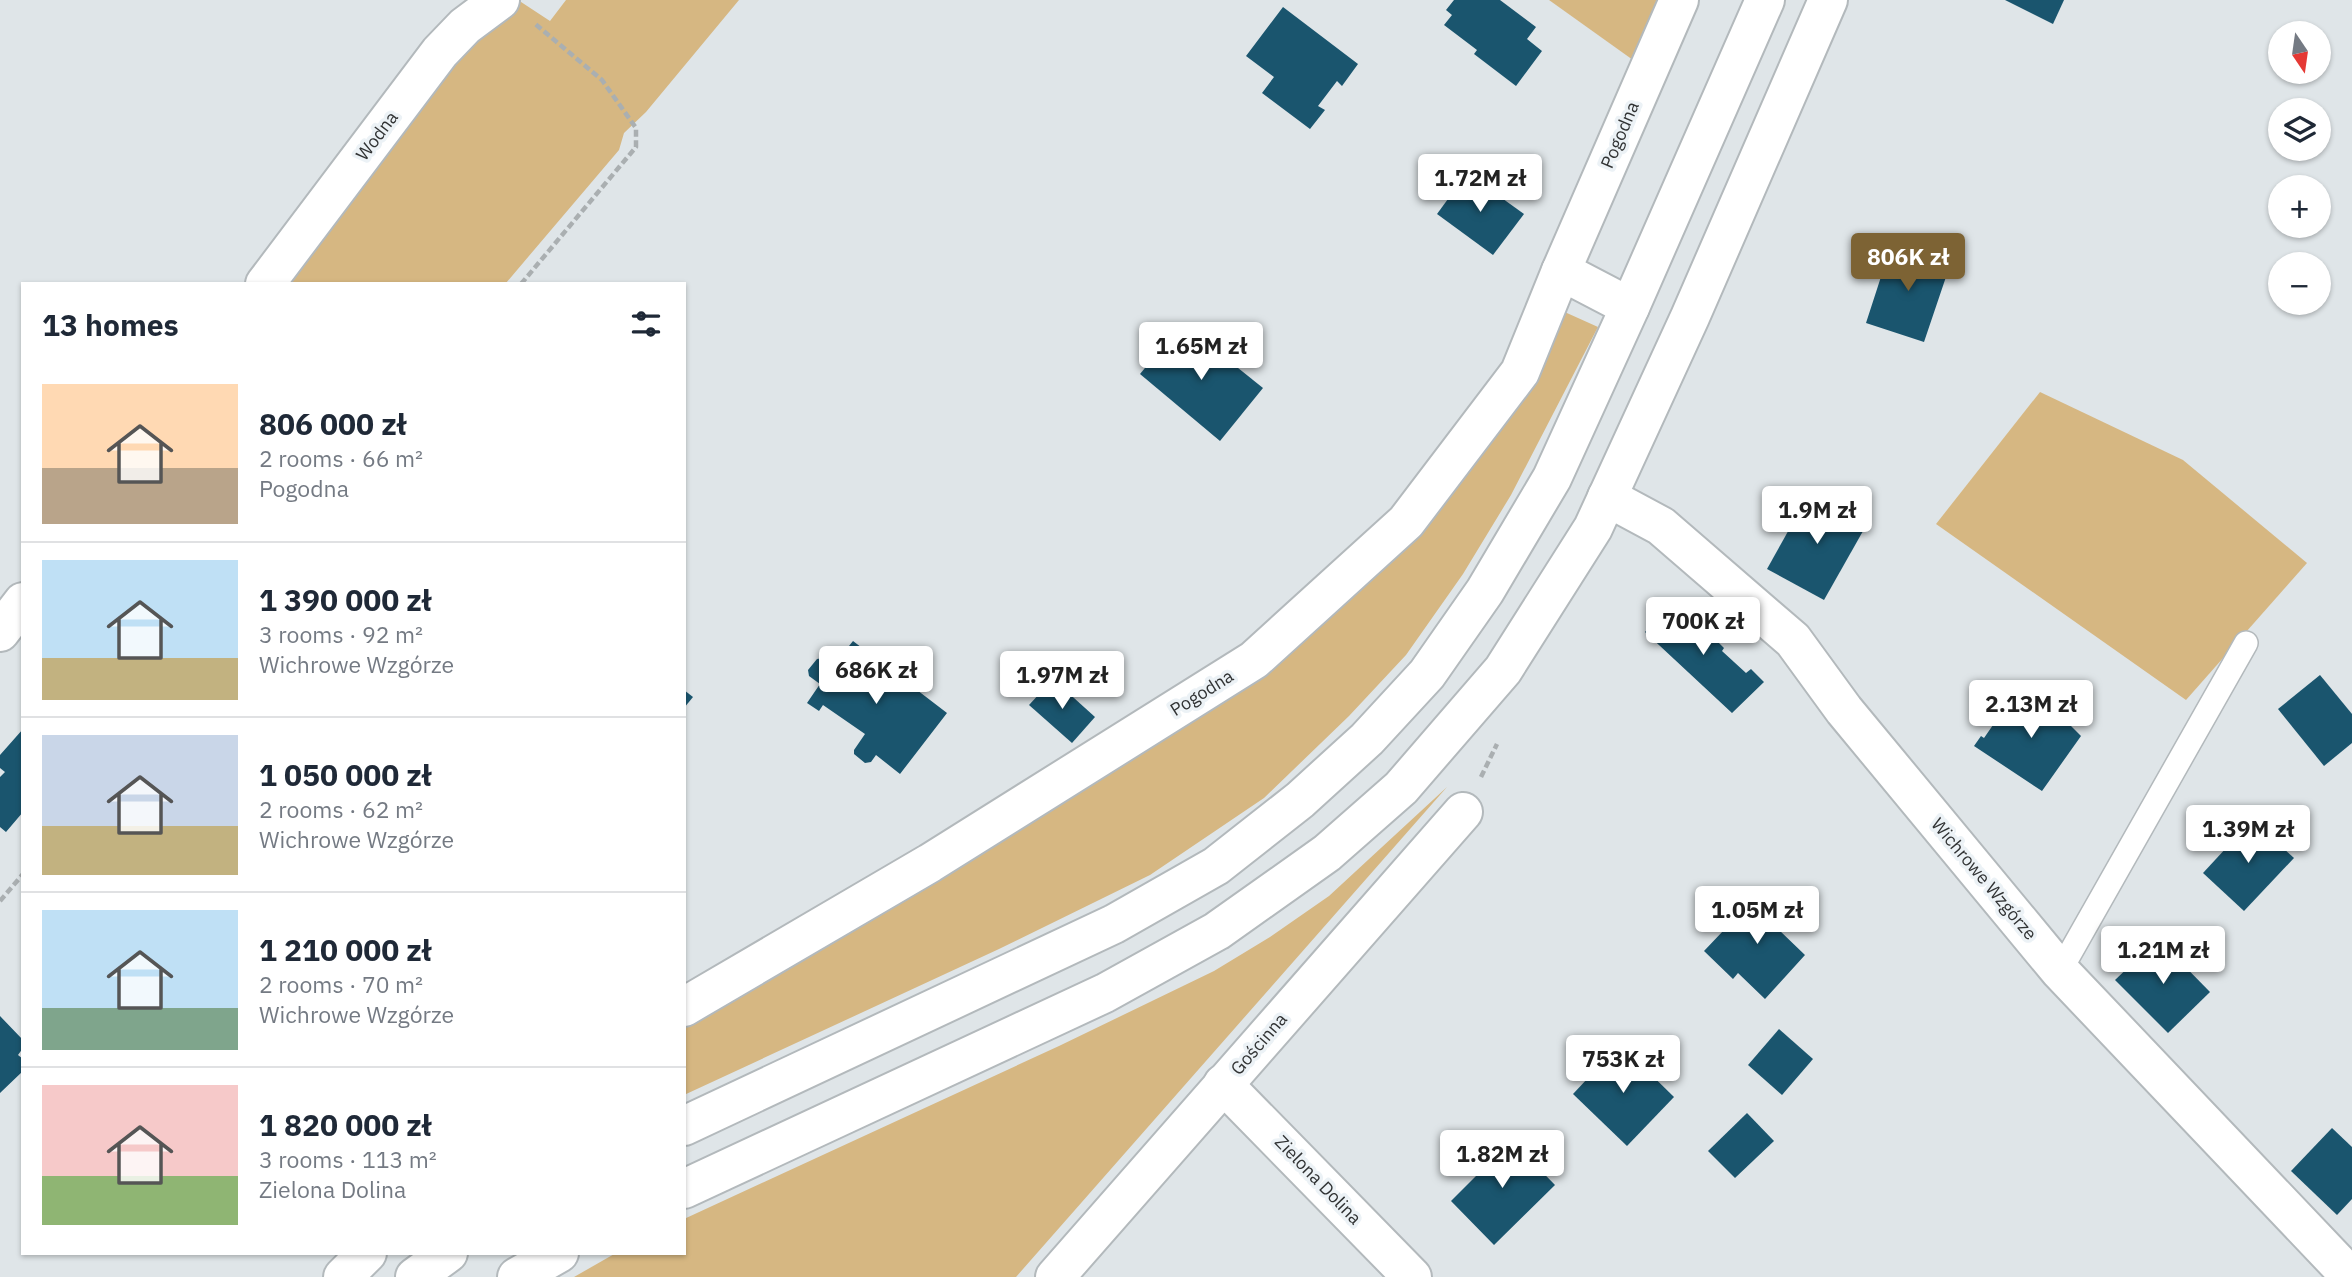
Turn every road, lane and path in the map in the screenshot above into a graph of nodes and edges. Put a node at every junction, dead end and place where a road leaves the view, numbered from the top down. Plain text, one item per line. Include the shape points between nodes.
1 (1678, 0) edge
2 (1765, 0) edge
3 (1828, 0) edge
4 (514, 9) edge
5 (1561, 271) junction
6 (267, 282) edge
7 (523, 282) edge
8 (1630, 307) junction
9 (1607, 497) junction
10 (21, 605) edge
11 (0, 632) edge
12 (2246, 643) dead end
13 (1500, 737) dead end
14 (1463, 812) joint
15 (21, 876) edge
16 (0, 901) edge
17 (2060, 971) junction
18 (686, 1006) edge
19 (1223, 1084) junction
20 (686, 1125) edge
21 (686, 1188) edge
22 (365, 1255) edge
23 (445, 1255) edge
24 (556, 1255) edge
25 (343, 1277) edge
26 (415, 1277) edge
27 (517, 1277) edge
28 (1055, 1277) edge
29 (1412, 1277) edge
30 (2351, 1277) edge

1 - 5 street, Pogodna
2 - 8 street
3 - 9 street
4 - 6 street, Wodna via 465,26 440,52
4 - 7 path via 601,80 636,128 636,147
5 - 8 street
5 - 18 street, Pogodna via 1520,372 1406,522 1254,660 930,863
8 - 20 street via 1552,478 1485,591 1427,674 1367,739 1300,800 1216,866 1114,924
9 - 17 street, Wichrowe Wzgórze via 1661,526 1793,640 1844,710
9 - 21 street via 1593,528 1503,670 1401,788 1328,853 1217,931 1105,993
10 - 11 street
12 - 17 lane
13 - 14 path
14 - 19 street, Gościnna
15 - 16 path
17 - 30 street, Wichrowe Wzgórze
19 - 28 street, Gościnna
19 - 29 street, Zielona Dolina
22 - 25 street
23 - 26 street
24 - 27 street

